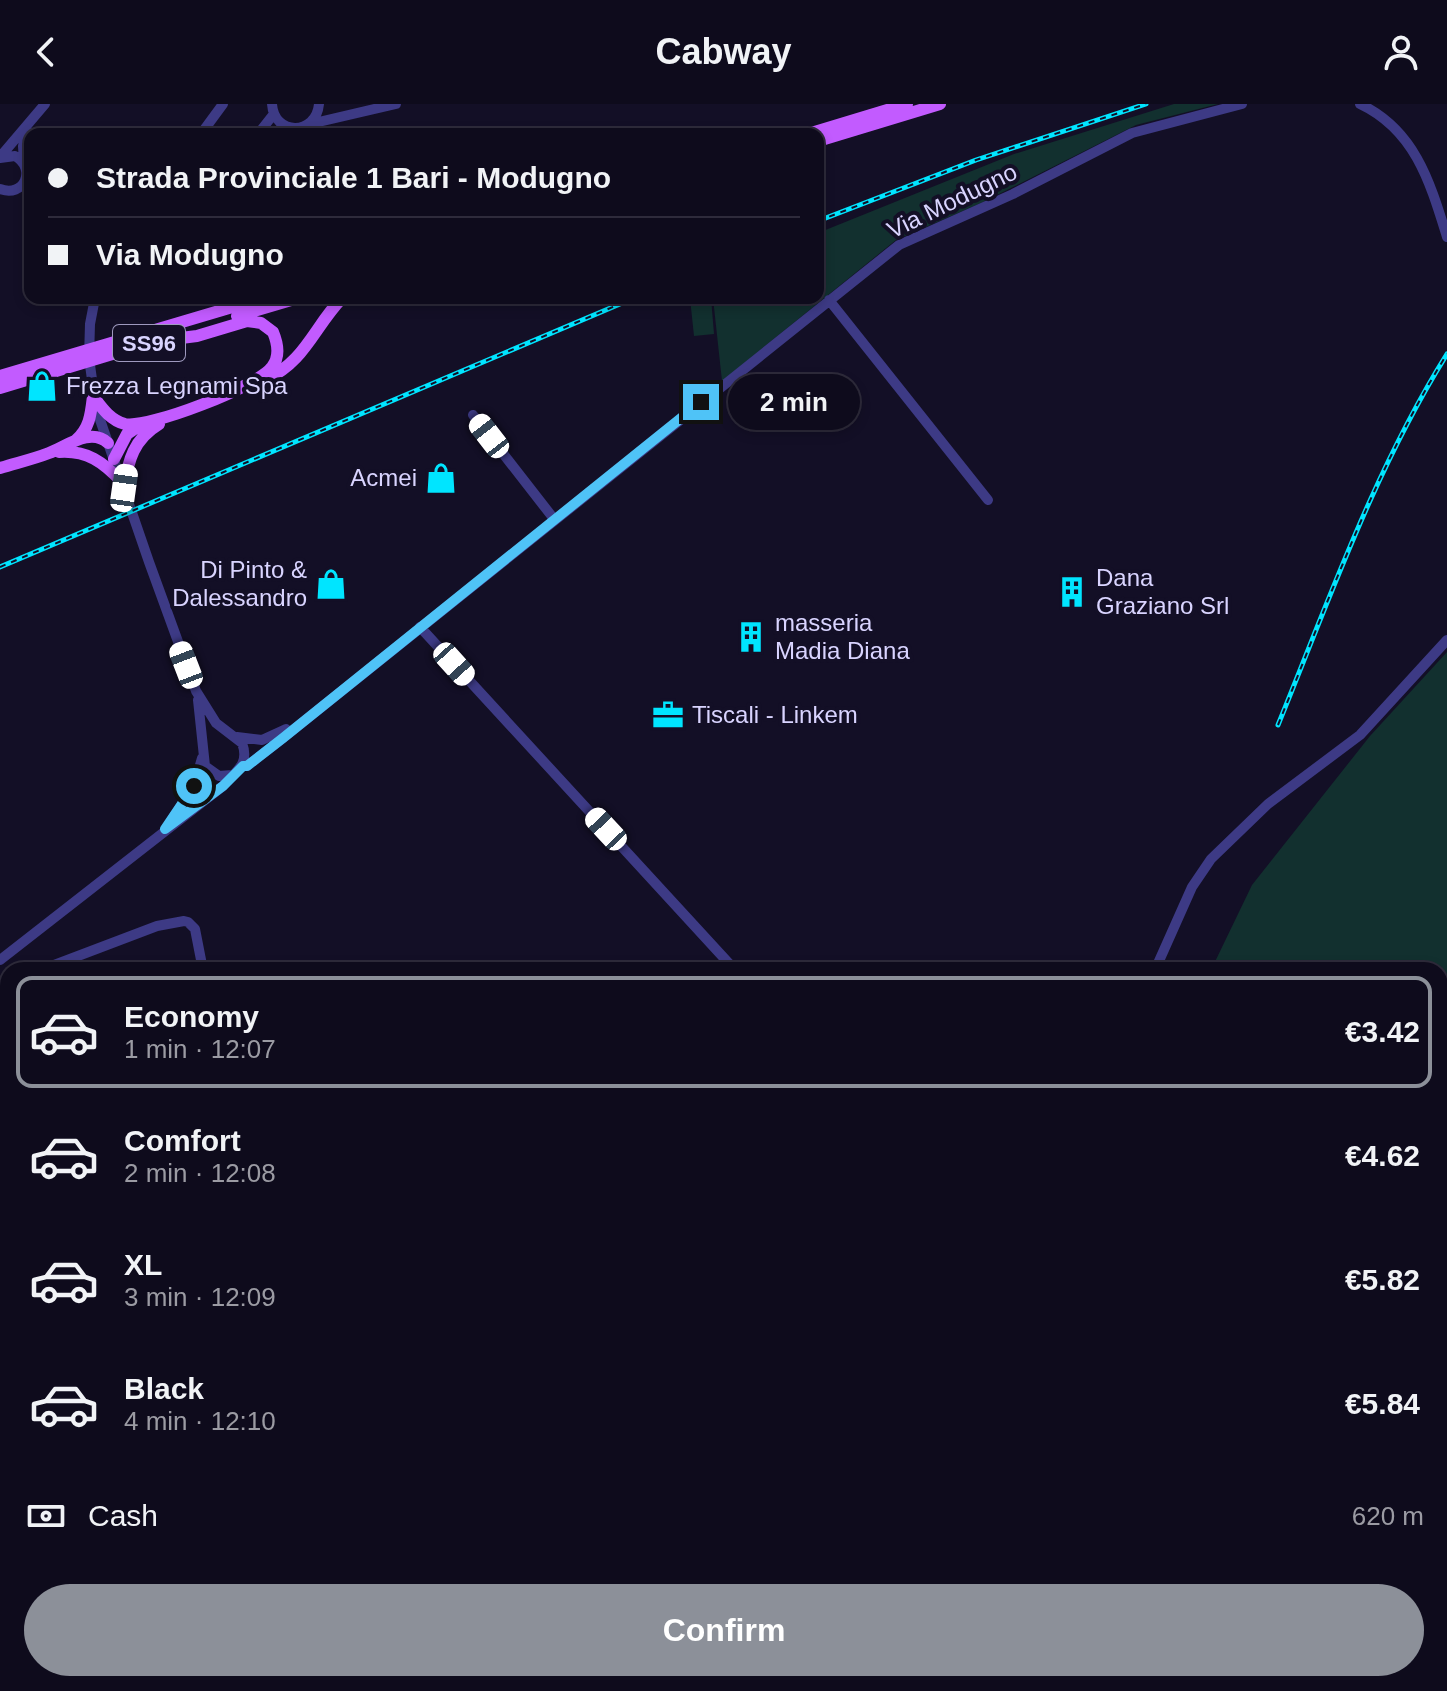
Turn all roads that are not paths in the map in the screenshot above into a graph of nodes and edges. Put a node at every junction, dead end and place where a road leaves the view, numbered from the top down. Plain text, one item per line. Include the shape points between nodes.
1 (45, 104) edge
2 (223, 104) edge
3 (319, 104) edge
4 (396, 104) edge
5 (882, 104) edge
6 (907, 104) edge
7 (940, 104) edge
8 (1242, 104) edge
9 (1360, 104) edge
10 (272, 107) edge
11 (310, 124) junction
12 (28, 126) edge
13 (205, 128) edge
14 (261, 128) edge
15 (288, 128) edge
16 (300, 128) edge
17 (807, 128) edge
18 (824, 129) edge
19 (24, 130) edge
20 (824, 139) edge
21 (0, 157) edge
22 (24, 165) edge
23 (24, 181) edge
24 (6, 192) edge
25 (1447, 237) edge
26 (829, 300) junction
27 (94, 304) edge
28 (243, 304) edge
29 (278, 304) edge
30 (338, 304) edge
31 (824, 304) edge
32 (824, 304) edge
33 (157, 341) junction
34 (77, 364) junction
35 (0, 376) edge
36 (0, 388) edge
37 (239, 388) junction
38 (93, 393) junction
39 (0, 394) edge
40 (173, 415) junction
41 (473, 415) dead end
42 (143, 424) junction
43 (74, 441) junction
44 (108, 443) junction
45 (47, 454) junction
46 (114, 459) junction
47 (0, 468) edge
48 (123, 487) junction
49 (988, 500) dead end
50 (554, 519) junction
51 (420, 627) junction
52 (1447, 640) edge
53 (196, 691) junction
54 (299, 723) junction
55 (232, 735) junction
56 (202, 754) junction
57 (243, 766) junction
58 (232, 775) junction
59 (165, 829) junction
60 (0, 960) edge
61 (62, 962) edge
62 (201, 962) edge
63 (728, 962) edge
64 (1159, 962) edge

1 - 12 street
2 - 13 street
3 - 11 street
4 - 11 street
5 - 17 main road
6 - 18 main road
7 - 20 main road
8 - 26 street, Via Modugno via 1117,140 899,245
9 - 25 street via 1391,123 1415,152
10 - 14 street
10 - 15 street
11 - 16 street
19 - 21 street
21 - 22 street via 10,155
23 - 24 street
26 - 32 street, Via Modugno
26 - 49 street
27 - 38 street via 89,336
28 - 35 main road, SS96
29 - 33 main road, SS96
30 - 37 main road via 287,366
31 - 50 street, Via Modugno
33 - 34 main road, SS96
33 - 37 main road via 247,321 266,326 277,342 275,362
34 - 36 main road, SS96
34 - 39 main road
37 - 40 main road
38 - 42 main road via 113,418
38 - 43 main road via 88,424
38 - 44 street
40 - 42 main road
40 - 48 main road via 137,443
41 - 50 street
42 - 46 main road via 127,434
43 - 44 main road via 95,437
43 - 45 main road
44 - 46 street
45 - 47 main road
45 - 48 main road via 87,455 107,466
46 - 48 street
48 - 53 street
50 - 51 street, Via Modugno
51 - 54 street, Via Modugno
51 - 63 street
52 - 64 street via 1360,735 1268,804 1211,859 1192,887
53 - 55 street via 210,716
53 - 56 street
54 - 55 street, Via Modugno via 262,740
54 - 57 street, Via Modugno
55 - 56 street via 213,736
55 - 57 street via 245,751
56 - 58 street via 211,773
56 - 59 street via 187,800
57 - 58 street
58 - 59 street
59 - 60 street
61 - 62 street via 184,921 195,929

